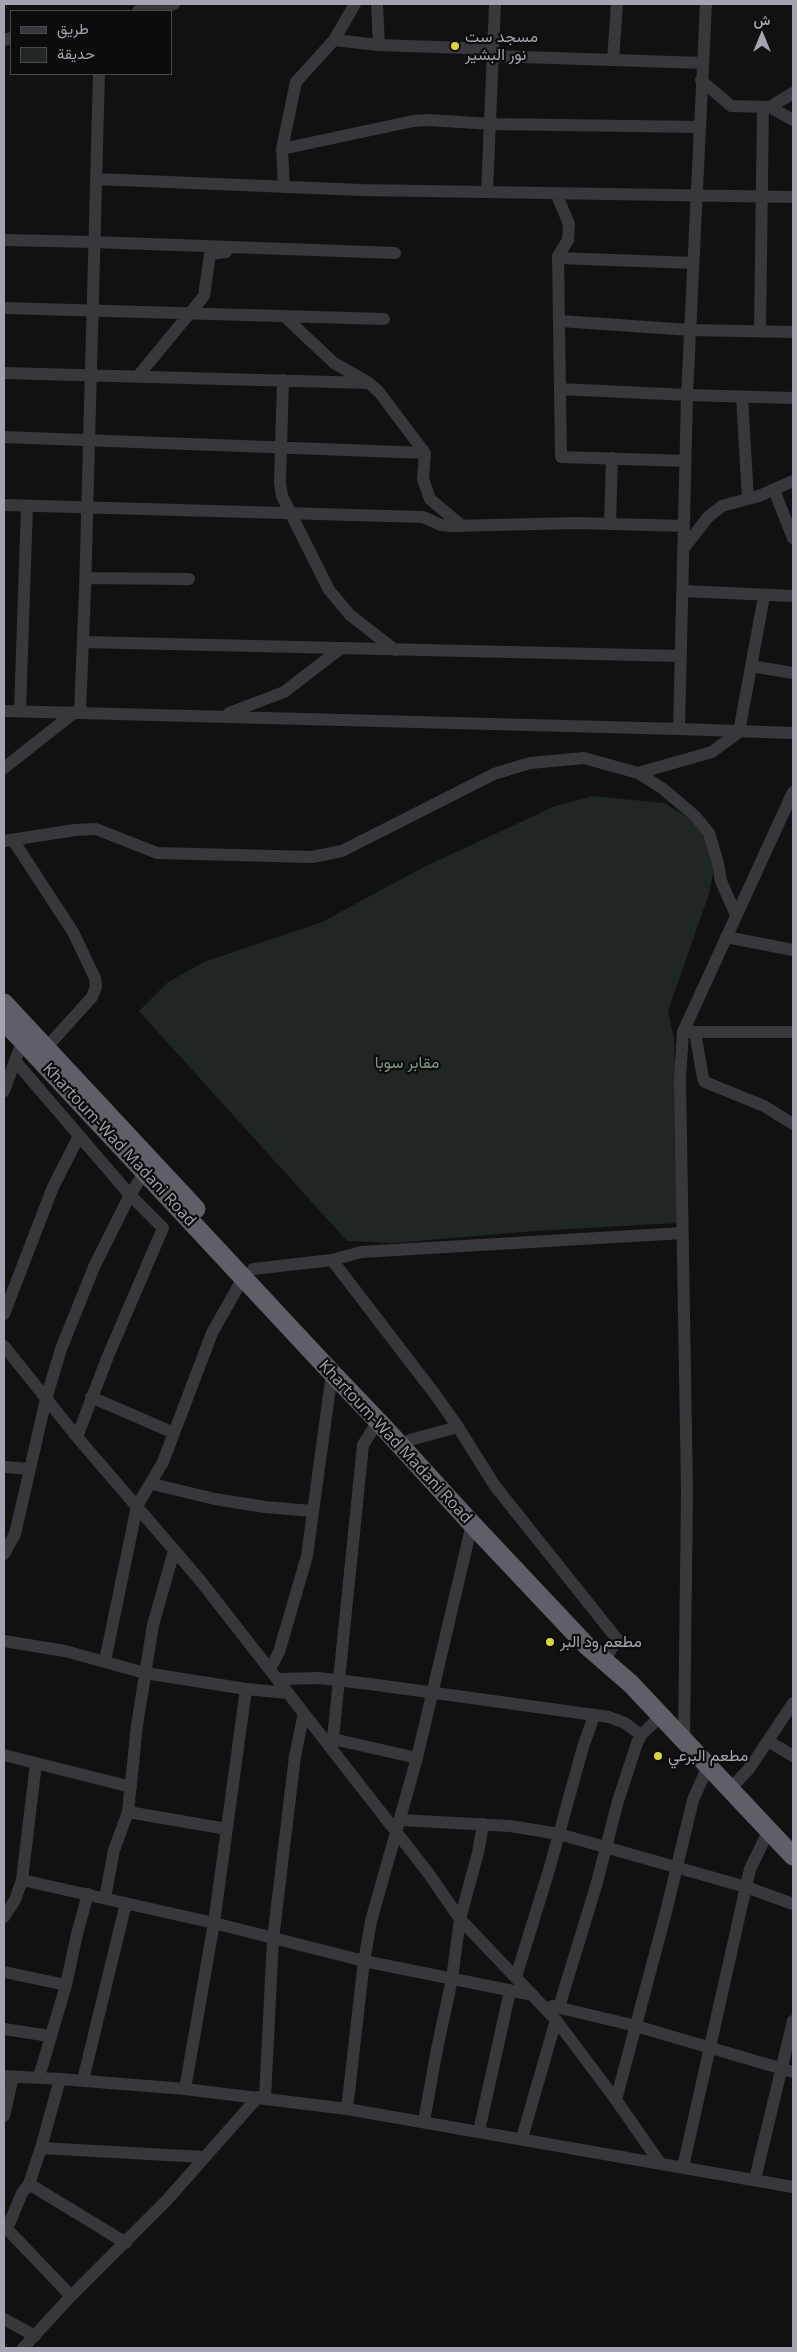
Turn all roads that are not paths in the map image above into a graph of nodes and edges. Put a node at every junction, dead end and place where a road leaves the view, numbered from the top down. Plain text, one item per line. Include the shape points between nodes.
1 (174, 4) edge
2 (355, 4) edge
3 (377, 4) edge
4 (495, 4) edge
5 (617, 4) edge
6 (706, 4) edge
7 (143, 10) edge
8 (334, 40) junction
9 (379, 45) junction
10 (493, 52) junction
11 (613, 60) junction
12 (702, 63) junction
13 (99, 75) edge
14 (702, 80) junction
15 (793, 93) edge
16 (766, 107) junction
17 (793, 120) edge
18 (490, 124) junction
19 (699, 127) junction
20 (282, 149) junction
21 (96, 179) junction
22 (284, 187) junction
23 (487, 192) junction
24 (556, 193) junction
25 (695, 196) junction
26 (763, 196) junction
27 (793, 197) edge
28 (4, 240) edge
29 (94, 242) junction
30 (257, 248) junction
31 (395, 254) dead end
32 (559, 258) junction
33 (692, 263) junction
34 (4, 308) edge
35 (93, 310) junction
36 (189, 313) junction
37 (284, 316) junction
38 (384, 318) dead end
39 (560, 322) junction
40 (690, 330) junction
41 (760, 332) junction
42 (793, 332) edge
43 (4, 373) edge
44 (91, 375) junction
45 (138, 376) junction
46 (283, 380) junction
47 (369, 383) junction
48 (560, 388) junction
49 (687, 395) junction
50 (742, 397) junction
51 (793, 398) edge
52 (4, 437) edge
53 (89, 441) junction
54 (282, 448) junction
55 (425, 454) junction
56 (612, 458) junction
57 (686, 461) junction
58 (793, 480) edge
59 (774, 490) junction
60 (748, 499) junction
61 (4, 505) edge
62 (27, 506) junction
63 (86, 507) junction
64 (292, 514) junction
65 (610, 524) junction
66 (462, 526) junction
67 (684, 526) junction
68 (793, 538) edge
69 (684, 548) junction
70 (86, 578) junction
71 (189, 579) dead end
72 (683, 591) junction
73 (764, 596) junction
74 (793, 596) edge
75 (84, 642) junction
76 (340, 649) junction
77 (395, 650) junction
78 (680, 656) junction
79 (752, 666) junction
80 (793, 673) edge
81 (4, 711) edge
82 (20, 711) junction
83 (78, 712) junction
84 (219, 716) junction
85 (679, 729) junction
86 (739, 732) junction
87 (793, 733) edge
88 (4, 768) edge
89 (638, 773) junction
90 (793, 792) edge
91 (9, 841) edge
92 (736, 915) junction
93 (726, 937) junction
94 (793, 950) edge
95 (4, 1003) edge
96 (5, 1024) edge
97 (689, 1032) junction
98 (793, 1032) edge
99 (22, 1042) junction
100 (46, 1048) junction
101 (16, 1062) junction
102 (4, 1091) edge
103 (72, 1095) junction
104 (59, 1112) junction
105 (793, 1124) edge
106 (79, 1136) junction
107 (144, 1173) junction
108 (130, 1195) junction
109 (683, 1233) junction
110 (332, 1260) junction
111 (248, 1274) junction
112 (4, 1314) edge
113 (4, 1346) edge
114 (332, 1373) junction
115 (91, 1397) junction
116 (46, 1399) junction
117 (378, 1421) junction
118 (458, 1427) junction
119 (174, 1433) junction
120 (77, 1437) junction
121 (410, 1440) junction
122 (4, 1467) edge
123 (30, 1469) junction
124 (152, 1484) junction
125 (137, 1506) junction
126 (312, 1511) junction
127 (472, 1524) junction
128 (174, 1551) junction
129 (4, 1554) edge
130 (4, 1640) edge
131 (605, 1656) junction
132 (106, 1661) junction
133 (145, 1673) junction
134 (274, 1674) junction
135 (338, 1680) junction
136 (246, 1689) junction
137 (433, 1692) junction
138 (288, 1693) junction
139 (793, 1703) edge
140 (304, 1713) junction
141 (594, 1716) junction
142 (661, 1716) junction
143 (641, 1735) junction
144 (684, 1741) junction
145 (768, 1741) junction
146 (332, 1744) junction
147 (4, 1755) edge
148 (793, 1756) edge
149 (417, 1758) junction
150 (36, 1763) junction
151 (708, 1766) junction
152 (131, 1787) junction
153 (730, 1789) junction
154 (128, 1812) junction
155 (483, 1824) junction
156 (399, 1826) junction
157 (227, 1829) junction
158 (769, 1830) junction
159 (559, 1834) junction
160 (607, 1846) junction
161 (793, 1856) edge
162 (677, 1867) junction
163 (22, 1880) junction
164 (746, 1887) junction
165 (88, 1894) junction
166 (105, 1898) junction
167 (126, 1903) junction
168 (793, 1904) edge
169 (4, 1917) edge
170 (460, 1920) junction
171 (214, 1923) junction
172 (273, 1939) junction
173 (364, 1961) junction
174 (4, 1972) edge
175 (516, 1977) junction
176 (452, 1980) junction
177 (66, 1985) junction
178 (510, 1991) junction
179 (537, 1999) junction
180 (559, 2007) junction
181 (556, 2020) junction
182 (793, 2021) edge
183 (636, 2026) junction
184 (4, 2029) edge
185 (50, 2036) junction
186 (709, 2048) junction
187 (788, 2071) edge
188 (8, 2077) edge
189 (39, 2077) junction
190 (60, 2078) junction
191 (83, 2080) junction
192 (185, 2089) junction
193 (262, 2097) junction
194 (616, 2100) junction
195 (347, 2109) junction
196 (4, 2116) edge
197 (424, 2121) junction
198 (479, 2131) junction
199 (522, 2138) junction
200 (41, 2148) junction
201 (203, 2157) junction
202 (660, 2162) junction
203 (684, 2167) junction
204 (755, 2179) junction
205 (29, 2184) junction
206 (793, 2187) edge
207 (6, 2228) edge
208 (126, 2243) junction
209 (71, 2296) junction
210 (4, 2319) edge
211 (35, 2336) junction
212 (23, 2348) edge

1 - 7 street
2 - 8 street
3 - 9 street
4 - 10 street
5 - 11 street
6 - 12 street
8 - 9 street
8 - 20 street via 296,82
9 - 10 street
10 - 11 street
10 - 18 street
11 - 12 street
12 - 14 street
13 - 21 street
14 - 16 street via 731,106
14 - 19 street
15 - 16 street
16 - 17 street
16 - 26 street
18 - 19 street
18 - 20 street via 413,121
18 - 23 street
19 - 25 street
20 - 22 street
21 - 22 street
21 - 29 street
22 - 23 street
23 - 24 street
24 - 25 street
24 - 32 street via 569,224 568,240
25 - 26 street
25 - 33 street
26 - 27 street
26 - 41 street
28 - 29 street
29 - 30 street
29 - 35 street
30 - 31 street
30 - 36 street via 210,254 204,296
32 - 33 street
32 - 39 street
33 - 40 street
34 - 35 street
35 - 36 street
35 - 44 street
36 - 37 street
36 - 45 street
37 - 38 street
37 - 47 street via 334,363
39 - 40 street
39 - 48 street
40 - 41 street
40 - 49 street
41 - 42 street
43 - 44 street
44 - 45 street
44 - 53 street
45 - 46 street
46 - 47 street
46 - 54 street
47 - 55 street
48 - 49 street
48 - 56 street via 561,457
49 - 50 street
49 - 57 street
50 - 51 street
50 - 60 street
52 - 53 street
53 - 54 street
53 - 63 street
54 - 55 street
54 - 64 street via 280,483 282,496
55 - 66 street via 423,479 430,499
56 - 57 street
56 - 65 street
57 - 67 street
58 - 59 street
59 - 60 street
59 - 68 street
60 - 69 street via 722,506 708,516
61 - 62 street
62 - 63 street
62 - 82 street
63 - 64 street
63 - 70 street
64 - 66 street via 422,516 442,525
64 - 77 street via 328,590 350,615
65 - 66 street
65 - 67 street
67 - 69 street
69 - 72 street
70 - 71 street
70 - 75 street
72 - 73 street
72 - 78 street
73 - 74 street
73 - 79 street
75 - 76 street
75 - 83 street
76 - 77 street
76 - 84 street via 284,692
77 - 78 street
78 - 85 street
79 - 80 street
79 - 86 street
81 - 82 street
82 - 83 street
83 - 84 street
83 - 88 street
84 - 85 street
85 - 86 street
86 - 87 street
86 - 89 street via 712,752
89 - 91 street via 584,758 530,763 494,774 342,851 312,857 157,853 96,829
89 - 92 street via 662,788 695,816 709,833 720,881
90 - 92 street
91 - 100 street via 73,932 95,978 92,996
92 - 93 street
93 - 94 street
93 - 97 street
95 - 100 highway
96 - 99 highway, Khartoum-Wad Madani Road
97 - 98 street
97 - 105 street via 705,1082 764,1106
97 - 109 street via 680,1078
99 - 101 street
99 - 103 highway, Khartoum-Wad Madani Road
100 - 111 highway
101 - 102 street
101 - 104 street
103 - 104 street
103 - 107 highway, Khartoum-Wad Madani Road
104 - 106 street
106 - 108 street
106 - 112 street via 53,1187
107 - 108 street
107 - 111 highway, Khartoum-Wad Madani Road
108 - 115 street via 163,1228
108 - 116 street via 77,1308
109 - 110 street via 362,1252
109 - 144 street via 687,1491
110 - 111 street
110 - 118 street
111 - 114 highway, Khartoum-Wad Madani Road
111 - 119 street via 212,1333
111 - 121 highway
113 - 116 street
114 - 117 highway, Khartoum-Wad Madani Road
114 - 126 street
115 - 119 street
115 - 120 street
116 - 120 street
116 - 123 street
117 - 127 highway, Khartoum-Wad Madani Road
117 - 135 street via 363,1445
118 - 121 street
118 - 131 street via 495,1486 617,1639
119 - 124 street
120 - 125 street
121 - 131 highway
122 - 123 street
123 - 129 street via 15,1534
124 - 125 street
124 - 126 street via 215,1500
125 - 128 street
125 - 132 street
126 - 134 street via 307,1556
127 - 131 highway, Khartoum-Wad Madani Road
127 - 137 street
128 - 133 street via 153,1625
128 - 134 street
130 - 132 street
131 - 142 highway
132 - 133 street
133 - 136 street
133 - 152 street
134 - 135 street
134 - 138 street
135 - 137 street
135 - 146 street
136 - 138 street
136 - 157 street
137 - 141 street
137 - 149 street
138 - 140 street
139 - 145 street
140 - 146 street
140 - 172 street via 295,1756
141 - 143 street via 618,1720
141 - 159 street
142 - 143 street
142 - 144 highway
143 - 160 street via 618,1801
144 - 151 highway
145 - 148 street
145 - 153 street
146 - 149 street
146 - 156 street
147 - 150 street
149 - 156 street
150 - 152 street
150 - 163 street
151 - 153 highway
151 - 162 street via 693,1800
152 - 154 street
153 - 158 highway
154 - 157 street
154 - 166 street via 114,1850
155 - 156 street
155 - 159 street
155 - 170 street
156 - 170 street
156 - 173 street via 384,1870
157 - 171 street
158 - 161 highway
158 - 164 street via 752,1863
159 - 160 street
159 - 175 street
160 - 162 street
160 - 180 street
162 - 164 street
162 - 183 street
163 - 165 street
163 - 169 street
164 - 168 street
164 - 186 street
165 - 166 street
165 - 177 street
166 - 167 street
167 - 171 street
167 - 191 street
170 - 175 street
170 - 176 street
171 - 172 street
171 - 192 street
172 - 173 street
172 - 193 street
173 - 176 street
173 - 195 street
174 - 177 street
175 - 179 street
176 - 178 street
176 - 197 street
177 - 185 street
178 - 179 street
178 - 198 street
179 - 180 street
179 - 181 street
180 - 183 street
181 - 194 street
181 - 199 street
182 - 187 street
183 - 186 street
183 - 194 street
184 - 185 street
185 - 189 street
186 - 187 street
186 - 203 street
187 - 204 street
188 - 189 street
188 - 196 street
189 - 190 street
190 - 191 street
190 - 200 street
191 - 192 street
192 - 193 street
193 - 195 street
193 - 201 street
194 - 202 street
195 - 197 street
197 - 198 street
198 - 199 street
199 - 202 street
200 - 201 street
200 - 205 street
201 - 208 street
202 - 203 street
203 - 204 street
204 - 206 street
205 - 207 street
205 - 208 street
207 - 209 street
208 - 209 street
209 - 211 street
210 - 211 street
211 - 212 street

